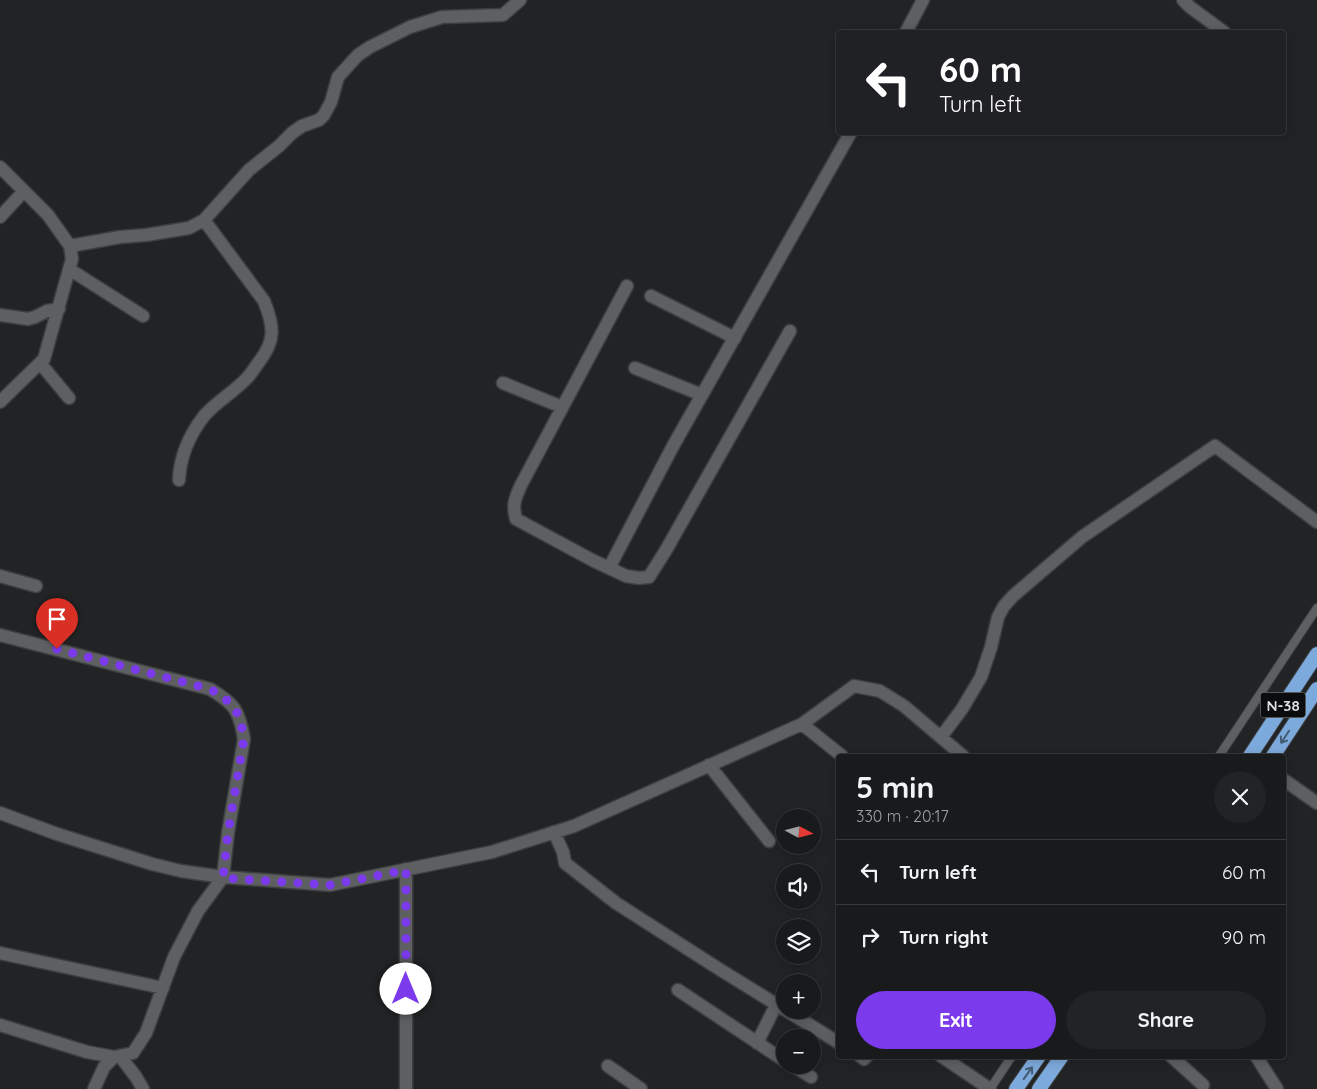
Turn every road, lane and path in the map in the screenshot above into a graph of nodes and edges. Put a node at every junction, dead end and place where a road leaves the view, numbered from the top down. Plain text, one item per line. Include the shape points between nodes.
1 (520, 0) edge
2 (924, 0) edge
3 (1183, 0) edge
4 (907, 30) edge
5 (1221, 30) edge
6 (849, 135) edge
7 (0, 167) edge
8 (24, 191) junction
9 (0, 217) edge
10 (204, 220) junction
11 (70, 246) junction
12 (69, 269) junction
13 (627, 286) dead end
14 (650, 296) dead end
15 (59, 309) junction
16 (0, 315) edge
17 (143, 316) dead end
18 (790, 331) dead end
19 (735, 338) junction
20 (40, 363) junction
21 (634, 368) dead end
22 (503, 383) dead end
23 (702, 395) junction
24 (69, 398) dead end
25 (0, 402) edge
26 (562, 407) junction
27 (179, 480) dead end
28 (1317, 522) edge
29 (609, 568) junction
30 (0, 576) edge
31 (36, 586) dead end
32 (1317, 608) edge
33 (0, 634) edge
34 (1317, 654) edge
35 (1317, 689) edge
36 (802, 724) junction
37 (941, 737) junction
38 (840, 754) edge
39 (961, 754) edge
40 (1220, 754) edge
41 (1251, 754) edge
42 (1274, 754) edge
43 (709, 765) junction
44 (1286, 781) edge
45 (1317, 803) edge
46 (0, 813) edge
47 (554, 832) junction
48 (769, 841) dead end
49 (406, 870) junction
50 (223, 878) junction
51 (0, 953) edge
52 (163, 988) junction
53 (678, 990) dead end
54 (776, 1005) joint
55 (799, 1019) edge
56 (0, 1025) edge
57 (757, 1042) junction
58 (836, 1042) edge
59 (776, 1055) edge
60 (117, 1057) junction
61 (945, 1059) edge
62 (1010, 1059) edge
63 (1037, 1059) edge
64 (1060, 1059) edge
65 (1174, 1059) edge
66 (1258, 1059) edge
67 (608, 1066) dead end
68 (806, 1074) edge
69 (810, 1077) dead end
70 (1203, 1085) dead end
71 (1041, 1088) edge
72 (94, 1089) edge
73 (143, 1089) edge
74 (406, 1089) edge
75 (641, 1089) edge
76 (990, 1089) edge
77 (1016, 1089) edge
78 (1278, 1089) edge

1 - 10 street via 503,15 442,18 410,27 358,55 338,77 324,115 292,132 249,170
2 - 4 street
3 - 5 street
6 - 19 street
7 - 8 street
8 - 9 street
8 - 11 street via 48,215
10 - 11 street via 189,228
10 - 27 street via 264,301 272,333 269,346 247,378 205,415 196,429 184,454
11 - 12 street via 72,259
12 - 15 street
12 - 17 street
13 - 26 street
14 - 19 street
15 - 16 street via 28,319
15 - 20 street
18 - 29 street via 649,577 626,576
19 - 23 street
20 - 24 street
20 - 25 street
21 - 23 street
22 - 26 street
23 - 29 street
26 - 29 street via 515,498 516,519
28 - 37 street via 1214,446 1082,537 1013,596 998,618 981,677
30 - 31 street
32 - 40 lane
33 - 50 street via 210,689 236,709 244,739
34 - 41 highway, N-38
35 -> 42 highway, N-38
36 - 37 street via 854,686 880,691
36 - 38 street
36 - 43 street
37 - 39 street
43 - 47 street
43 - 48 street
44 - 45 street
46 - 50 street via 152,864
47 - 49 street via 492,852
47 - 54 street via 565,863 680,945
49 - 50 street via 330,885
49 - 74 street
50 - 52 street via 198,912 174,957
51 - 52 street
52 - 60 street via 146,1033 133,1053
53 - 57 street
54 - 57 street
55 - 58 street
56 - 60 street via 87,1052
57 - 59 street
60 - 72 street via 104,1067
60 - 73 street
61 - 76 street
62 - 76 lane
77 -> 63 highway
64 - 71 highway
65 - 70 street
66 - 78 street
67 - 75 street
68 - 69 street

